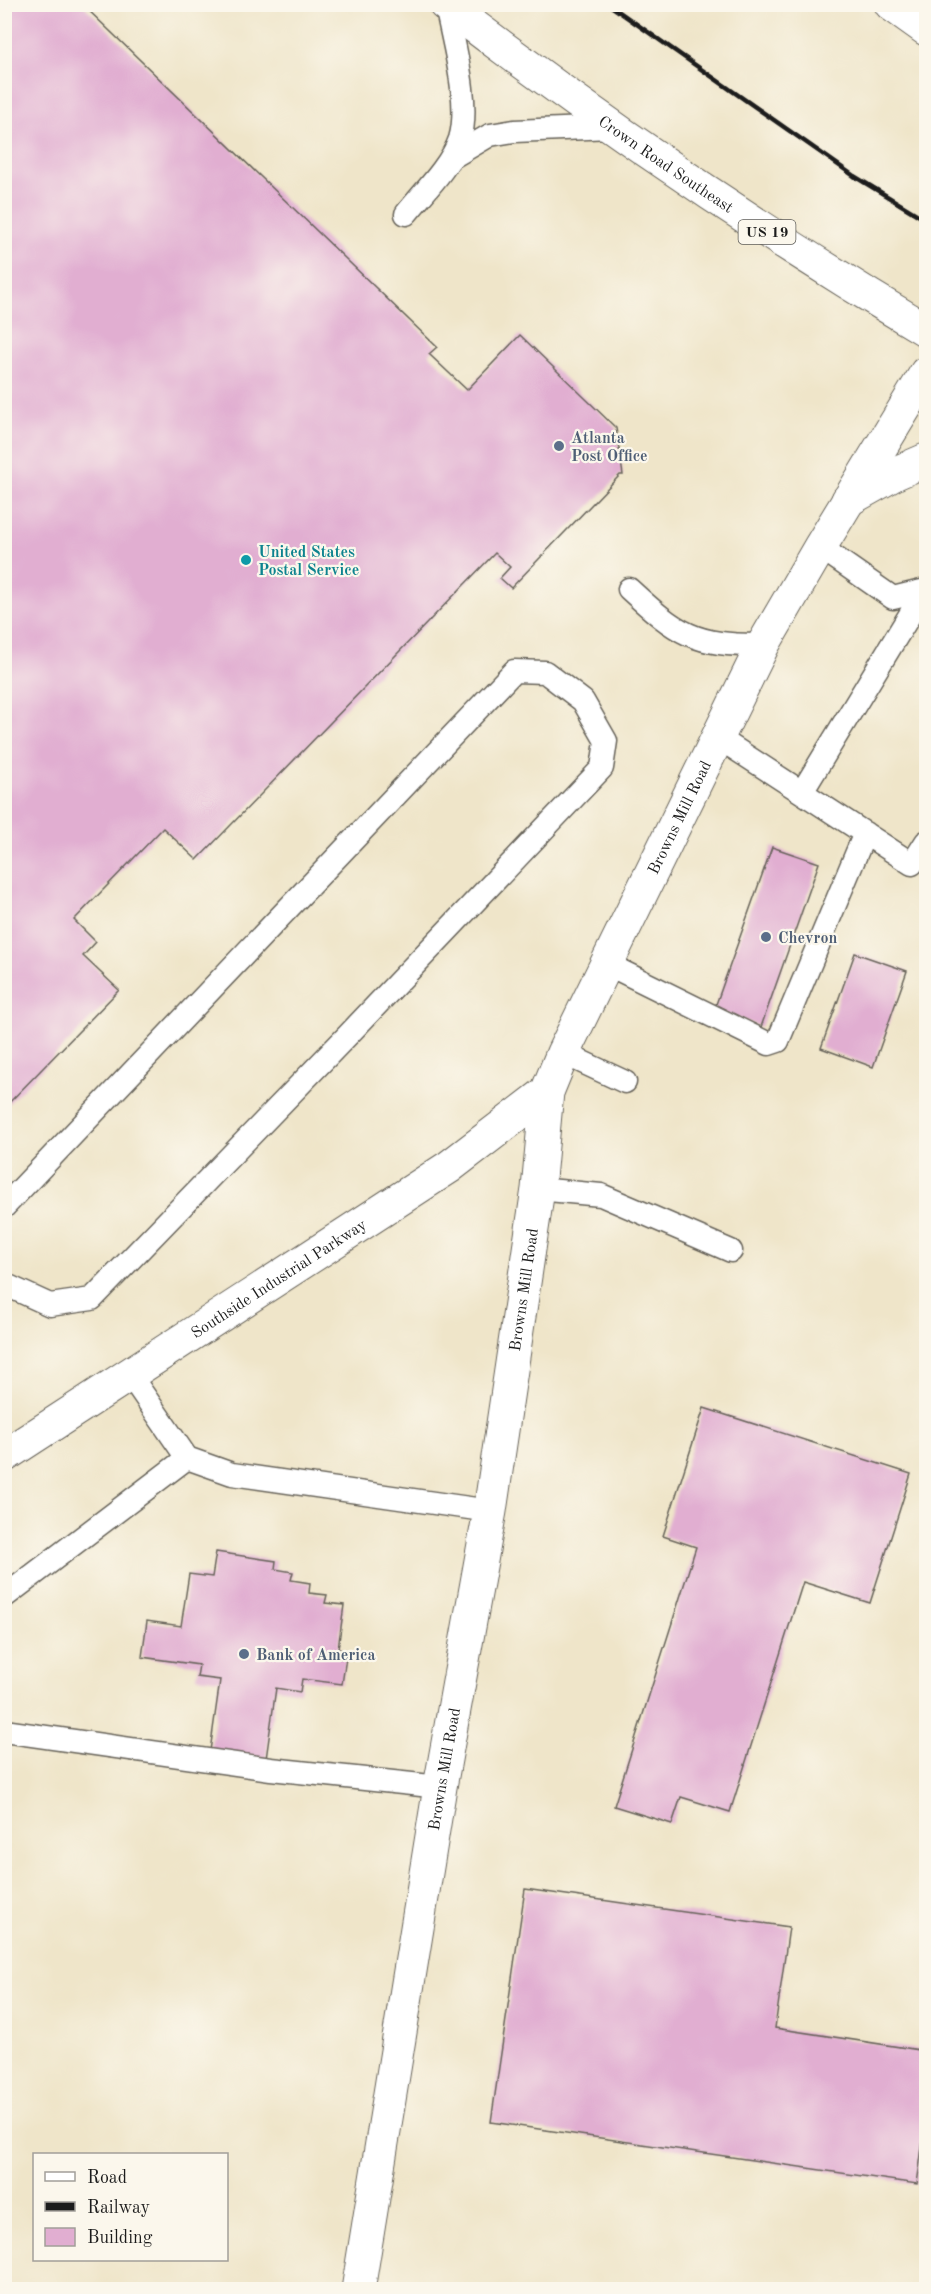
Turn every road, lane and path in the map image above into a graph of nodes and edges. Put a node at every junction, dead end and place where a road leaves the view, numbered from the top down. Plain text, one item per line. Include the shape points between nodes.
1 (891, 4) edge
2 (446, 5) edge
3 (927, 29) edge
4 (612, 127) junction
5 (449, 159) junction
6 (406, 214) dead end
7 (927, 330) edge
8 (927, 373) edge
9 (927, 460) edge
10 (848, 500) junction
11 (819, 547) junction
12 (629, 589) dead end
13 (926, 590) edge
14 (763, 645) junction
15 (717, 737) junction
16 (802, 792) junction
17 (865, 833) junction
18 (927, 842) edge
19 (607, 964) junction
20 (563, 1053) junction
21 (625, 1082) dead end
22 (547, 1092) junction
23 (538, 1189) junction
24 (4, 1207) edge
25 (730, 1251) dead end
26 (4, 1284) edge
27 (130, 1375) junction
28 (4, 1456) edge
29 (187, 1458) junction
30 (490, 1511) junction
31 (4, 1597) edge
32 (4, 1731) edge
33 (440, 1787) junction
34 (358, 2289) edge

1 - 3 street
2 - 4 street, Crown Road Southeast / US 19
2 - 5 lane via 463,99 460,138
4 - 5 lane via 490,135
4 - 7 street, Crown Road Southeast / US 19 via 831,273
5 - 6 lane
8 - 10 street, Browns Mill Road
9 - 10 street
10 - 11 street, Browns Mill Road
11 - 13 lane via 893,598
11 - 14 street, Browns Mill Road
12 - 14 lane via 682,632 734,646
13 - 16 lane
14 - 15 street, Browns Mill Road
15 - 16 lane
15 - 19 street, Browns Mill Road
16 - 17 lane
17 - 18 lane via 912,864
17 - 19 lane via 778,1041 769,1044
19 - 20 street, Browns Mill Road
20 - 21 lane
20 - 22 street, Browns Mill Road
22 - 23 street, Browns Mill Road
22 - 27 street, Southside Industrial Parkway via 449,1167
23 - 25 lane via 601,1195
23 - 30 street, Browns Mill Road
24 - 26 lane via 514,670 545,672 583,701 606,741 602,768 92,1299 50,1305
27 - 28 street, Southside Industrial Parkway
27 - 29 lane
29 - 30 lane via 232,1474
29 - 31 lane
30 - 33 street, Browns Mill Road
32 - 33 lane via 271,1769
33 - 34 street, Browns Mill Road

